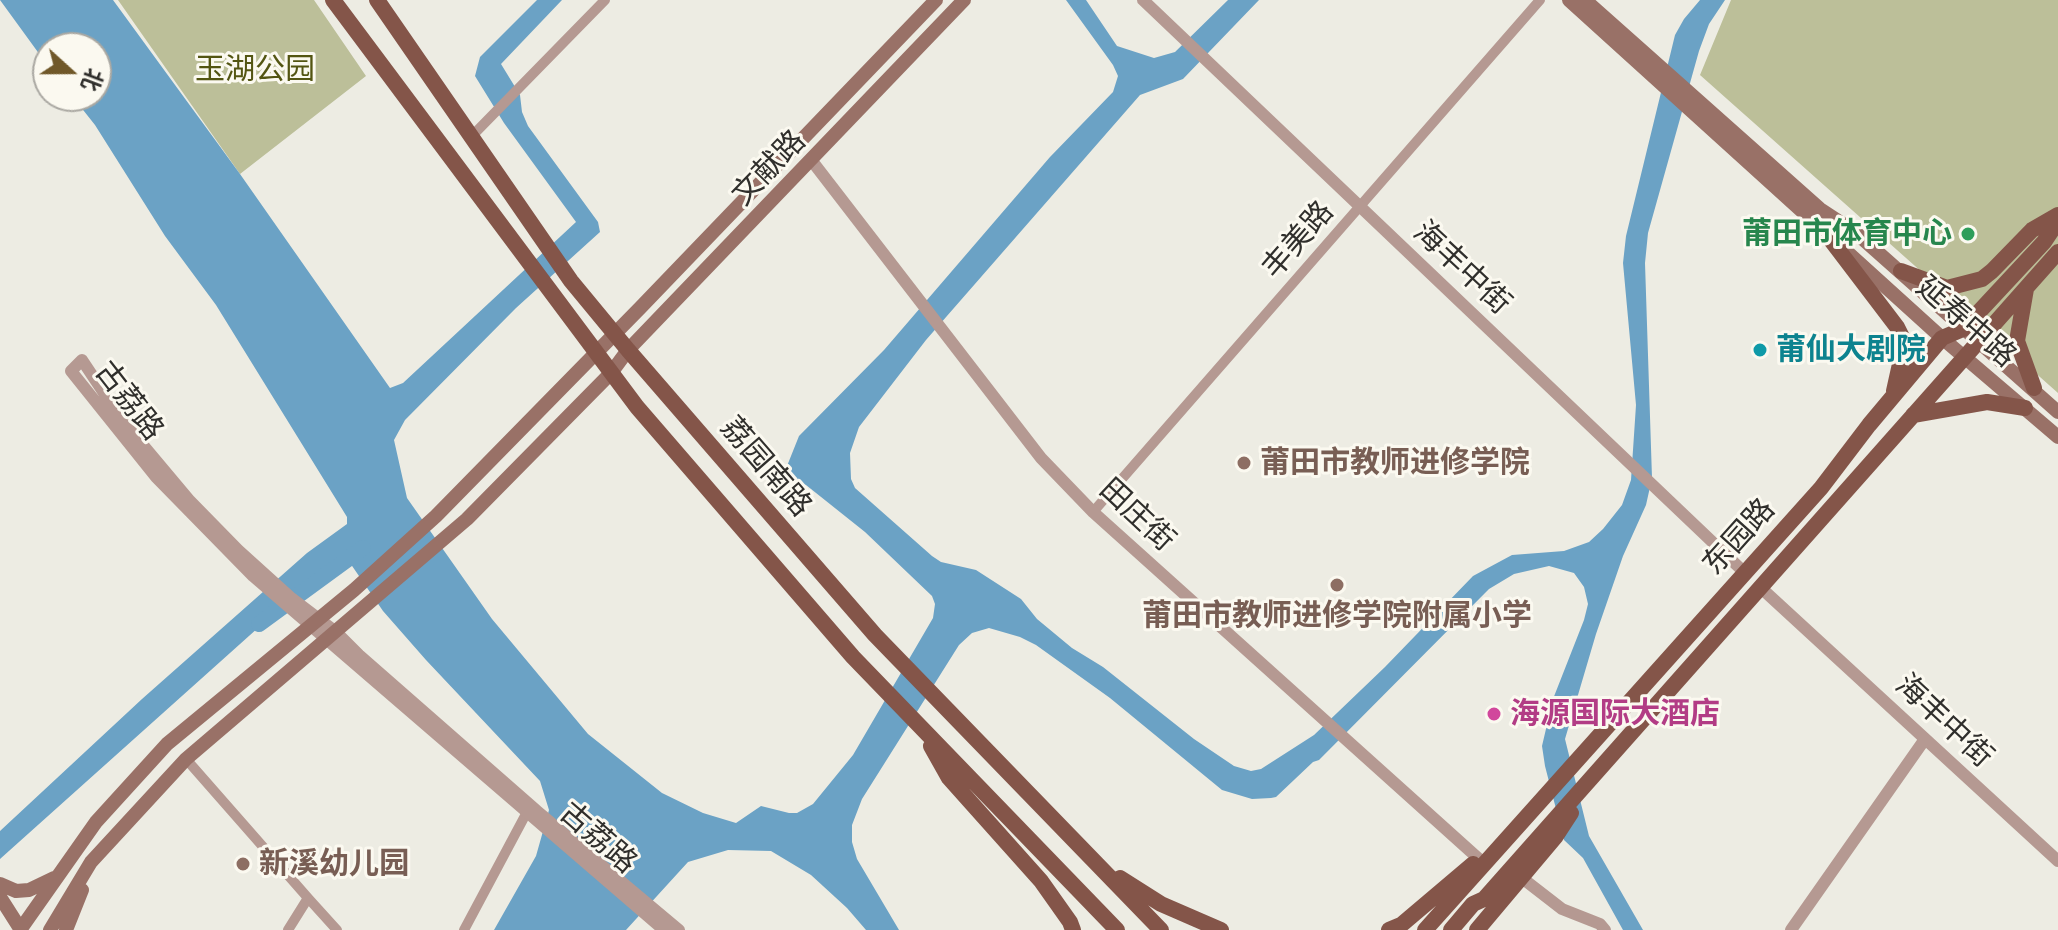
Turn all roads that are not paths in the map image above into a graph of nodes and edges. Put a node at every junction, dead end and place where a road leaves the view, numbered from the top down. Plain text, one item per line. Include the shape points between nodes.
1 (377, 0) edge
2 (605, 0) edge
3 (936, 0) edge
4 (964, 0) edge
5 (1143, 0) edge
6 (1540, 0) edge
7 (1569, 0) edge
8 (1585, 0) edge
9 (335, 3) edge
10 (1654, 70) junction
11 (1701, 111) junction
12 (471, 137) junction
13 (812, 161) junction
14 (1360, 207) junction
15 (2058, 218) edge
16 (1824, 231) junction
17 (2058, 252) edge
18 (1901, 271) junction
19 (2026, 288) junction
20 (1963, 329) junction
21 (615, 333) junction
22 (1942, 338) junction
23 (1978, 342) junction
24 (628, 350) junction
25 (596, 353) junction
26 (1966, 356) junction
27 (611, 373) junction
28 (2034, 388) junction
29 (1893, 396) junction
30 (2025, 408) junction
31 (2058, 412) edge
32 (1913, 415) junction
33 (2058, 437) edge
34 (1093, 512) junction
35 (1745, 573) junction
36 (1760, 587) junction
37 (314, 622) junction
38 (331, 636) junction
39 (918, 724) junction
40 (1925, 739) junction
41 (186, 759) junction
42 (1601, 767) junction
43 (1537, 806) junction
44 (533, 813) junction
45 (112, 839) junction
46 (1479, 859) junction
47 (2058, 861) edge
48 (1098, 865) junction
49 (60, 873) junction
50 (1522, 878) junction
51 (0, 884) edge
52 (0, 897) edge
53 (308, 898) junction
54 (1063, 912) junction
55 (1399, 928) edge
56 (20, 930) edge
57 (50, 930) edge
58 (66, 930) edge
59 (288, 930) edge
60 (337, 930) edge
61 (464, 930) edge
62 (664, 930) edge
63 (679, 930) edge
64 (1073, 930) edge
65 (1081, 930) edge
66 (1117, 930) edge
67 (1161, 930) edge
68 (1221, 930) edge
69 (1425, 930) edge
70 (1451, 930) edge
71 (1477, 930) edge
72 (1605, 930) edge
73 (1791, 930) edge

1 - 12 main road, 荔园南路
2 - 12 street
3 - 21 main road
4 - 13 main road, 文献路
5 - 14 street, 海丰中街
6 - 14 street, 丰美路
7 - 10 main road
8 - 10 main road
9 - 25 main road, 荔园南路
10 - 11 main road
11 - 16 main road, 延寿中路
11 - 18 main road, 延寿中路
12 - 21 main road, 荔园南路 via 571,281
13 - 24 main road, 文献路
13 - 34 street, 田庄街 via 1041,458
14 - 34 street, 丰美路
14 - 35 street, 海丰中街
15 - 18 main road via 2032,230 1982,279 1947,288
15 - 20 main road, 东园路 via 2044,242
16 - 22 main road, 延寿中路
16 - 29 main road via 1902,337
17 - 19 main road, 东园路
18 - 20 main road, 延寿中路
19 - 23 main road, 东园路
19 - 28 main road via 2017,341
20 - 22 main road, 东园路
20 - 23 main road, 延寿中路
21 - 24 main road, 荔园南路
21 - 25 main road
22 - 26 main road, 延寿中路
22 - 29 main road, 东园路
23 - 26 main road, 东园路
23 - 28 main road, 延寿中路
24 - 27 main road, 文献路
24 - 48 main road, 荔园南路 via 906,666
25 - 27 main road, 荔园南路
25 - 37 main road via 431,521
26 - 30 main road, 延寿中路
26 - 32 main road, 东园路
27 - 38 main road, 文献路 via 467,519
27 - 39 main road, 荔园南路 via 759,551
28 - 31 main road, 延寿中路
29 - 35 main road, 东园路
30 - 32 main road via 1987,402
30 - 33 main road, 延寿中路
32 - 36 main road, 东园路
34 - 46 street, 田庄街
35 - 43 main road, 东园路
36 - 40 street, 海丰中街
36 - 42 main road, 东园路
37 - 37 street, 古荔路 via 190,501 122,420 82,360 71,371 156,477 212,535
37 - 38 street, 古荔路
37 - 49 main road via 167,744 96,822
38 - 41 main road, 文献路
38 - 44 street, 古荔路
39 - 54 main road via 949,778
39 - 66 main road, 荔园南路
40 - 47 street, 海丰中街
40 - 73 street
41 - 45 main road, 文献路
41 - 53 street
42 - 50 main road
42 - 70 main road, 东园路
43 - 46 main road
43 - 69 main road, 东园路
44 - 61 street
44 - 62 street, 古荔路
44 - 63 street, 古荔路
45 - 57 main road via 91,862
45 - 58 main road via 84,885
46 - 55 main road
48 - 67 main road, 荔园南路
48 - 68 main road via 1161,904
49 - 51 main road via 29,890
49 - 56 main road
50 - 71 main road
50 - 72 street via 1562,909
52 - 56 main road
53 - 59 street
53 - 60 street
54 - 64 main road
54 - 65 main road

